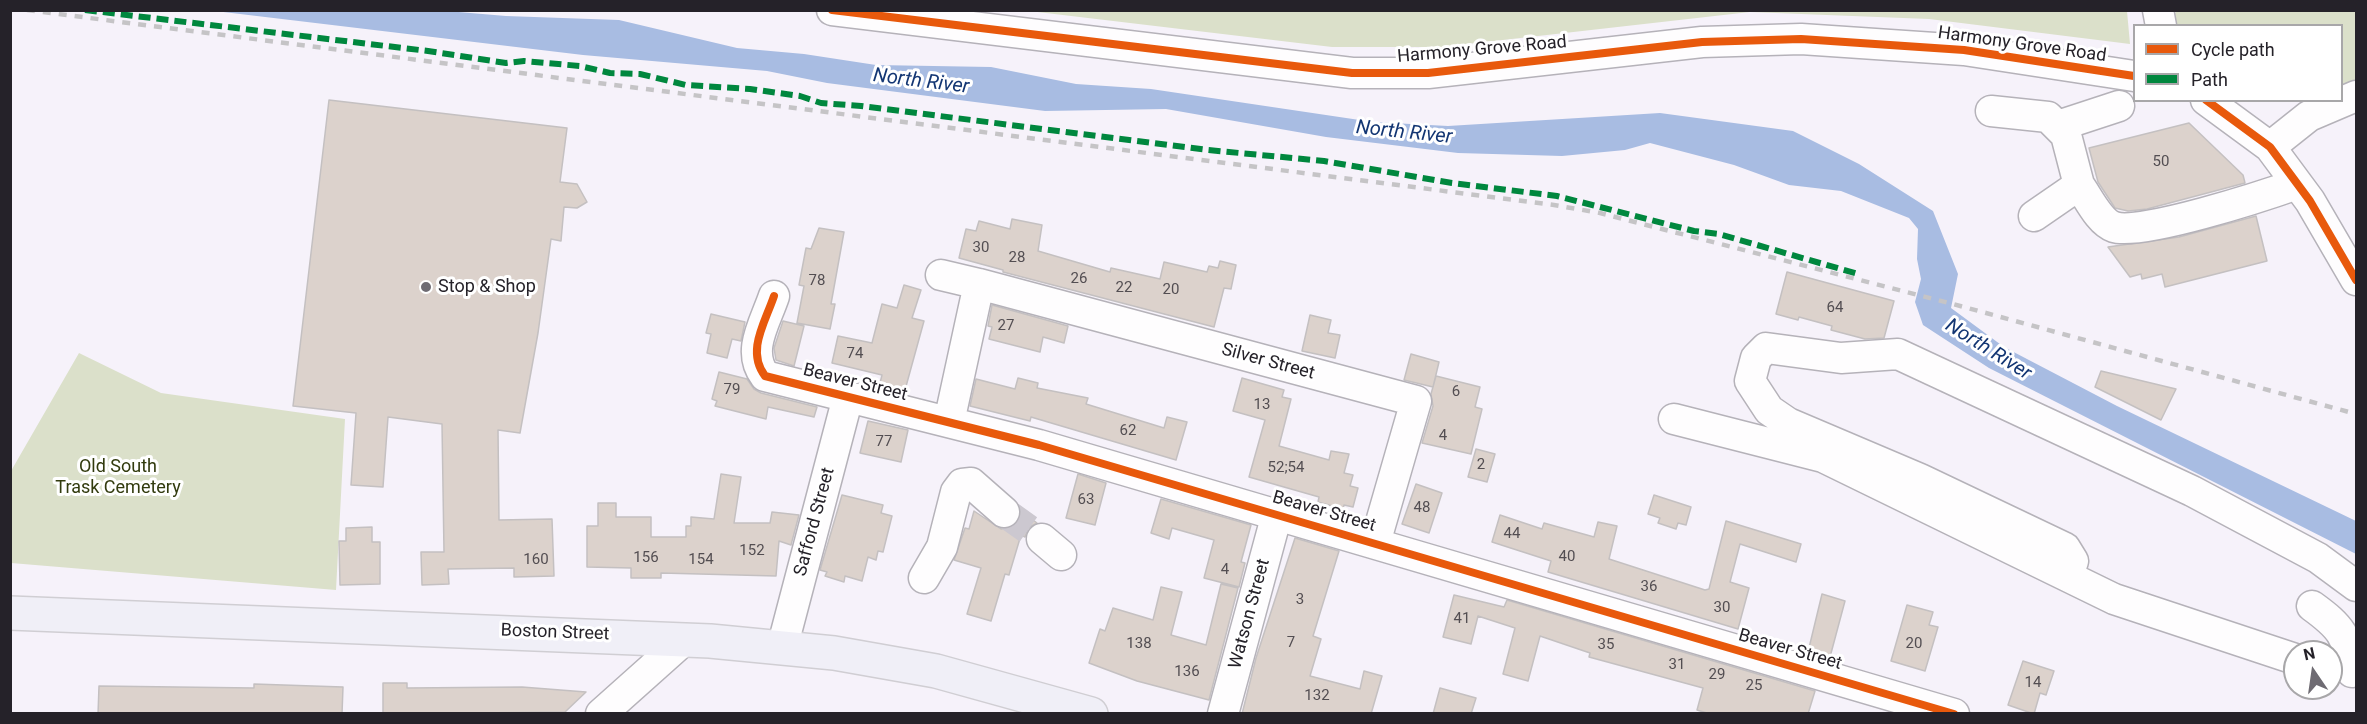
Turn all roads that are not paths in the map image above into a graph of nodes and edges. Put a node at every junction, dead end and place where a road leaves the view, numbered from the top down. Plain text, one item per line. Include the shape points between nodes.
1 (832, 10) edge
2 (2133, 76) edge
3 (2209, 102) edge
4 (2342, 102) edge
5 (2119, 106) dead end
6 (1991, 111) dead end
7 (2058, 126) junction
8 (2270, 147) junction
9 (2297, 184) junction
10 (2079, 185) junction
11 (2034, 216) dead end
12 (941, 275) dead end
13 (2356, 280) edge
14 (979, 284) junction
15 (774, 296) dead end
16 (848, 397) junction
17 (1674, 419) dead end
18 (949, 422) junction
19 (1004, 512) tunnel mouth
20 (1277, 514) junction
21 (1375, 543) junction
22 (2068, 576) junction
23 (924, 578) dead end
24 (2356, 586) edge
25 (2312, 606) dead end
26 (10, 613) edge
27 (685, 639) junction
28 (782, 648) junction
29 (2283, 654) edge
30 (2347, 671) edge
31 (1089, 713) edge
32 (601, 714) edge
33 (1223, 714) edge
34 (1954, 714) edge

1 - 2 street, Harmony Grove Road via 1352,73 1428,73 1702,42 1801,39 1964,50
3 - 8 street
4 - 8 street via 2309,116
5 - 7 street
6 - 7 street via 2048,117
7 - 10 street via 2066,135
8 - 9 street
9 - 10 street via 2166,222 2127,228 2105,221
9 - 13 street
10 - 11 street
12 - 14 street, Silver Street
14 - 18 street
14 - 21 street, Silver Street via 1416,401
15 - 16 street, Beaver Street via 754,351 758,367 765,376
16 - 18 street, Beaver Street
16 - 28 street, Safford Street
17 - 22 street via 1823,457
18 - 20 street, Beaver Street
19 - 23 street via 971,483 962,484 956,492 942,547
20 - 21 street, Beaver Street
20 - 33 street, Watson Street
21 - 34 street, Beaver Street
22 - 24 street via 2073,561 2065,548 1920,479 1788,423 1769,410 1750,381 1756,358 1766,348 1841,358 1898,354 2192,491 2318,558
22 - 29 street via 2114,599
25 - 30 street via 2337,623 2349,646
26 - 27 main road, Boston Street
27 - 28 main road, Boston Street
27 - 32 street
28 - 31 main road, Boston Street via 936,671

